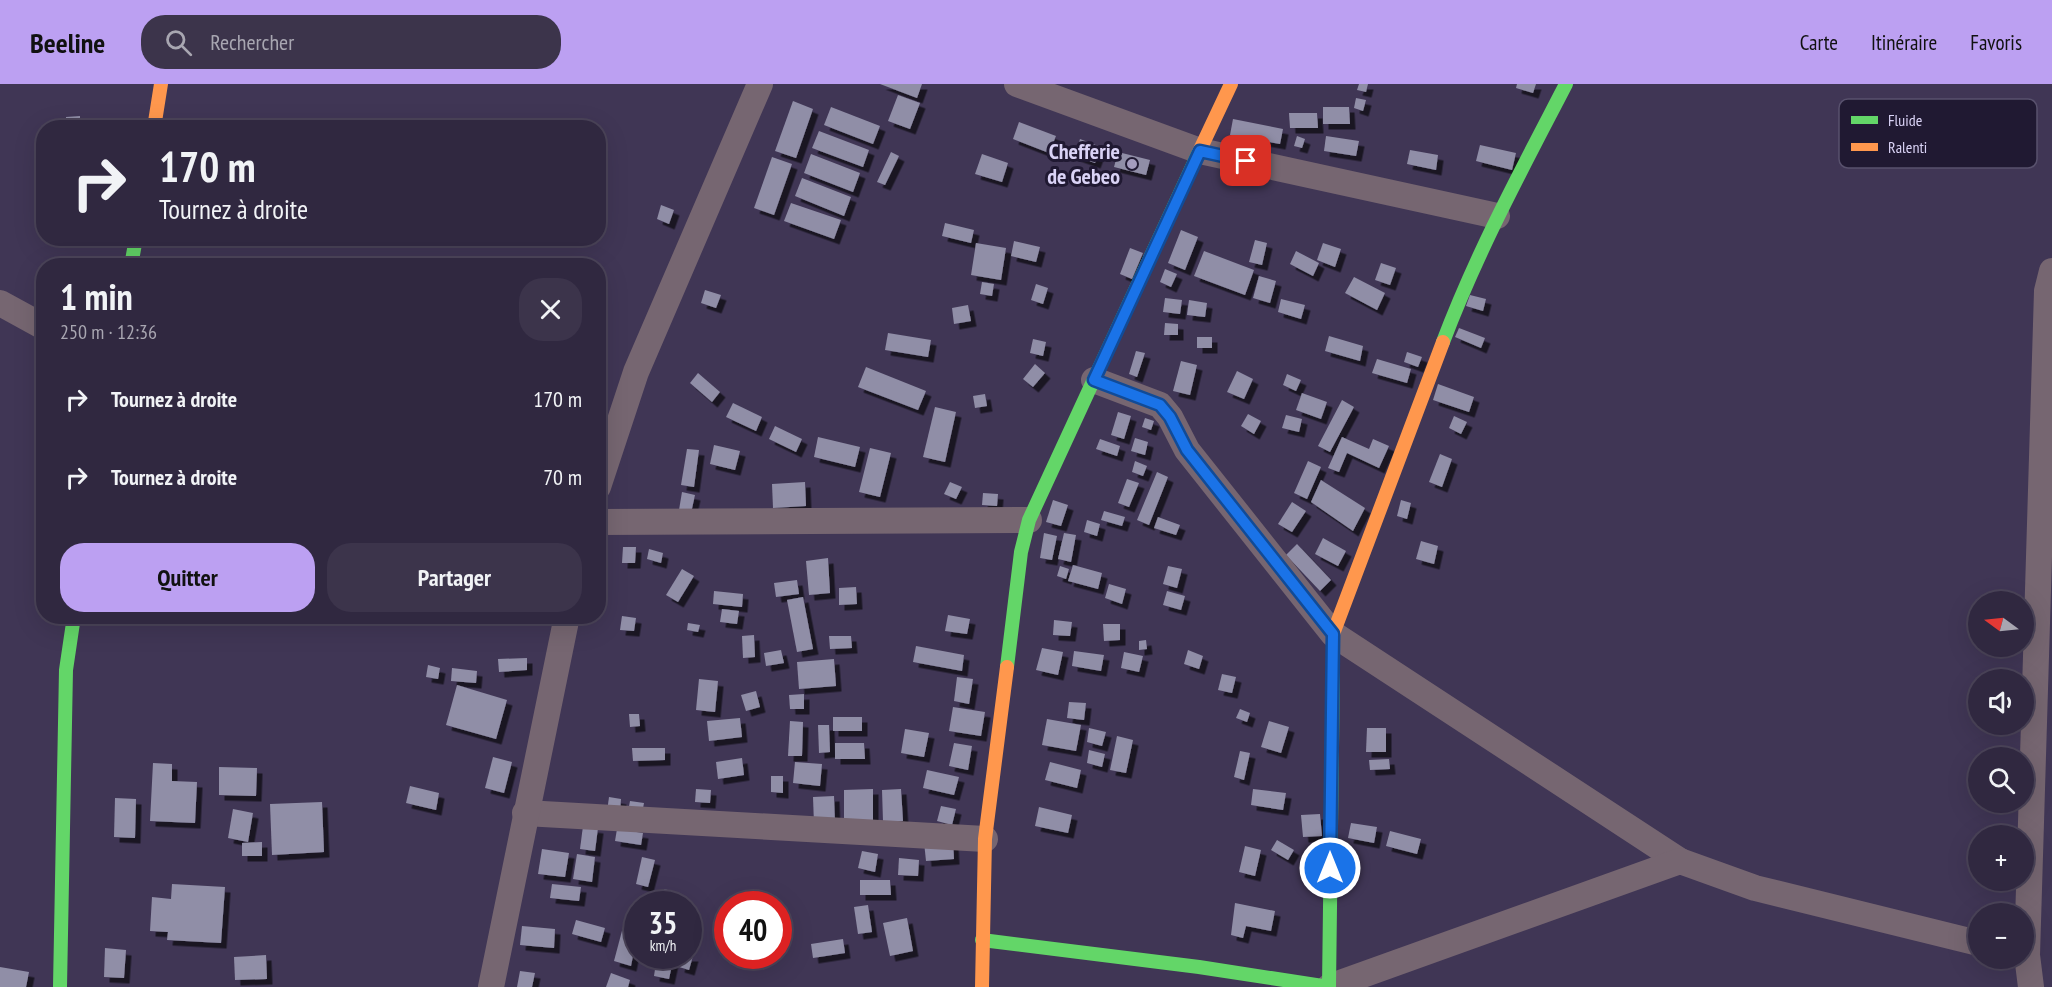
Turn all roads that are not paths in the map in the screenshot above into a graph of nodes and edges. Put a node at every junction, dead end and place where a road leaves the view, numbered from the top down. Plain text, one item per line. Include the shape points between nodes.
1 (161, 84) edge
2 (760, 84) edge
3 (1017, 84) edge
4 (1231, 84) edge
5 (1566, 84) edge
6 (155, 120) edge
7 (1200, 151) junction
8 (1497, 216) junction
9 (2052, 271) edge
10 (0, 303) edge
11 (36, 323) edge
12 (1094, 380) junction
13 (606, 463) edge
14 (1029, 520) junction
15 (606, 522) edge
16 (73, 624) edge
17 (565, 624) edge
18 (1333, 634) junction
19 (525, 813) junction
20 (985, 839) junction
21 (1680, 861) junction
22 (2027, 903) edge
23 (982, 940) junction
24 (1968, 941) edge
25 (2028, 969) edge
26 (60, 987) edge
27 (491, 987) edge
28 (982, 987) edge
29 (1329, 987) edge
30 (2031, 987) edge

1 - 6 street
2 - 13 street via 636,372
3 - 7 street
4 - 7 street
5 - 8 street
7 - 8 street
7 - 12 street
8 - 18 street via 1466,282
9 - 22 street via 2047,303
10 - 11 street
12 - 14 street
12 - 18 street via 1160,405 1187,450
14 - 15 street
14 - 20 street via 1021,552
16 - 26 street via 66,670
17 - 19 street
18 - 21 street
18 - 29 street
19 - 20 street
19 - 27 street
20 - 23 street
21 - 24 street via 1755,888
21 - 29 street
23 - 28 street
23 - 29 street
25 - 30 street

